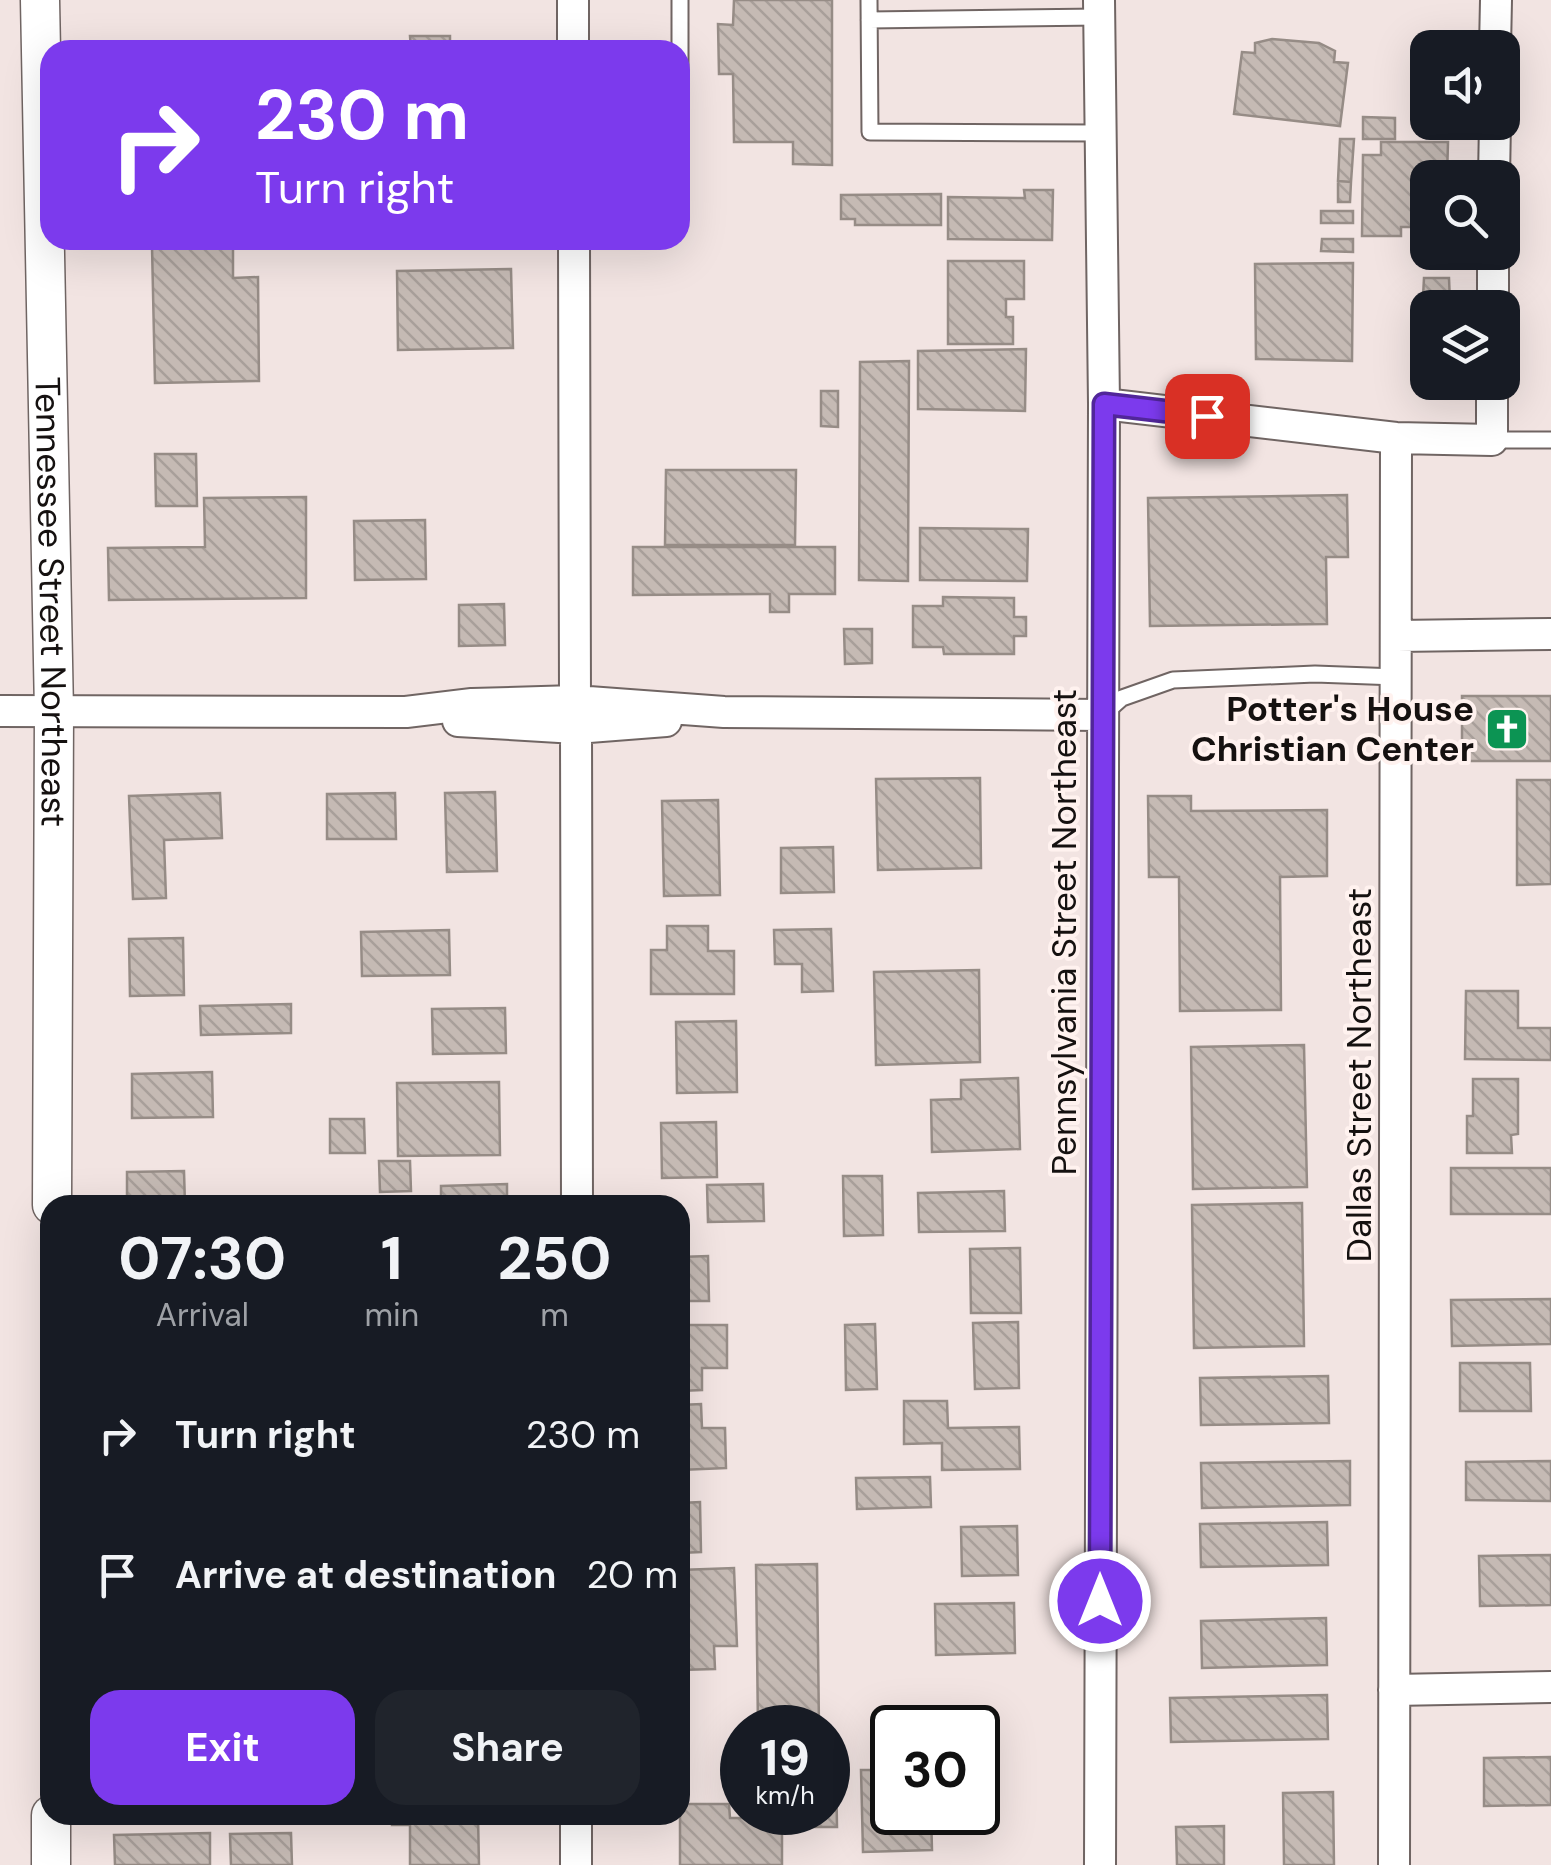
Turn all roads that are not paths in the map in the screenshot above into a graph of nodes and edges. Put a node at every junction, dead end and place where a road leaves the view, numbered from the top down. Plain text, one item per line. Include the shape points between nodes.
1 (40, 0) edge
2 (573, 0) edge
3 (680, 0) edge
4 (869, 0) edge
5 (1496, 0) edge
6 (1099, 8) edge
7 (869, 20) junction
8 (1495, 30) edge
9 (41, 40) edge
10 (574, 40) edge
11 (680, 40) edge
12 (1101, 133) junction
13 (45, 250) edge
14 (574, 250) edge
15 (1492, 400) edge
16 (1104, 404) junction
17 (1396, 438) junction
18 (1492, 440) junction
19 (1551, 440) edge
20 (1551, 634) edge
21 (1398, 636) junction
22 (1397, 677) junction
23 (0, 711) edge
24 (54, 712) junction
25 (576, 714) junction
26 (1102, 716) junction
27 (52, 1195) edge
28 (578, 1195) edge
29 (1551, 1687) edge
30 (1394, 1690) junction
31 (51, 1825) edge
32 (576, 1825) edge
33 (50, 1865) edge
34 (576, 1865) edge
35 (1100, 1865) edge
36 (1394, 1865) edge

1 - 9 street, Tennessee Street Northeast
2 - 10 street
3 - 11 lane
4 - 7 lane
5 - 8 street
6 - 7 lane
6 - 12 street, Pennsylvania Street Northeast
7 - 12 lane via 870,132
12 - 16 street, Pennsylvania Street Northeast
13 - 24 street, Tennessee Street Northeast
14 - 25 street
15 - 18 street
16 - 17 street
16 - 26 street, Pennsylvania Street Northeast
17 - 18 street
17 - 21 street, Dallas Street Northeast
18 - 19 lane
20 - 21 street
21 - 22 street, Dallas Street Northeast
22 - 26 lane via 1173,680 1122,698
22 - 30 street, Dallas Street Northeast
23 - 24 street
24 - 25 street via 406,712 472,704
24 - 27 street, Tennessee Street Northeast
25 - 26 street
25 - 28 street
26 - 35 street, Pennsylvania Street Northeast
29 - 30 street
30 - 36 street, Dallas Street Northeast
31 - 33 street
32 - 34 street

